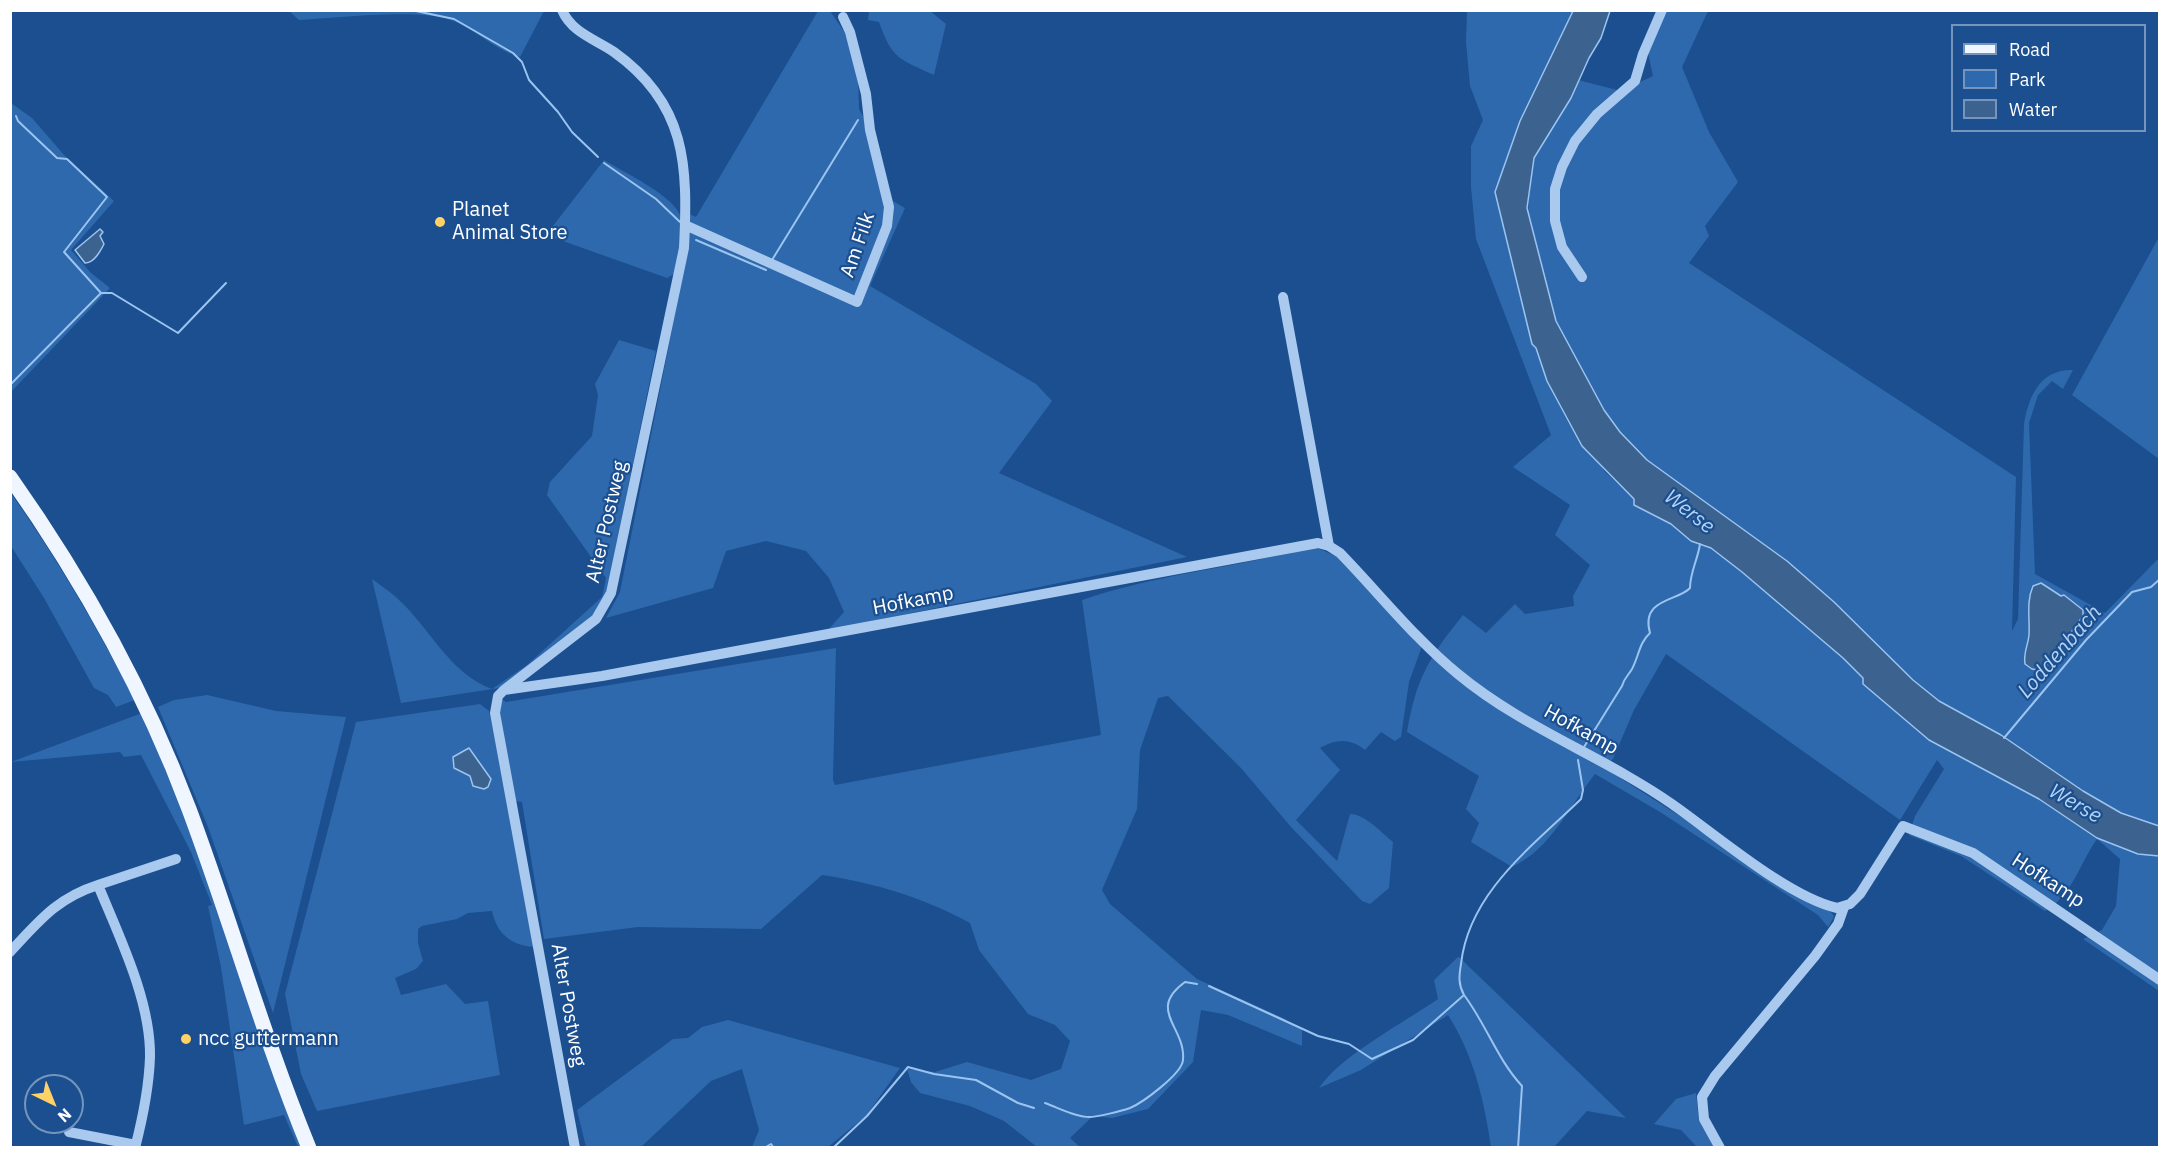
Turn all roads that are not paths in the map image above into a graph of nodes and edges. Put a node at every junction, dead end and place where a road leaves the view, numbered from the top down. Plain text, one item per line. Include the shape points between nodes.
1 (562, 10) edge
2 (1662, 10) edge
3 (843, 17) dead end
4 (685, 225) junction
5 (1582, 277) dead end
6 (1282, 297) dead end
7 (10, 477) edge
8 (1329, 546) junction
9 (504, 690) junction
10 (176, 859) dead end
11 (98, 885) junction
12 (1844, 907) junction
13 (10, 952) edge
14 (2160, 980) edge
15 (79, 1134) edge
16 (136, 1146) edge
17 (309, 1148) edge
18 (575, 1148) edge
19 (1720, 1148) edge

1 - 4 street, Alter Postweg via 572,27 638,69 657,94 677,130 684,161
2 - 5 street via 1635,81 1597,114 1575,141 1554,189 1555,221 1562,247
3 - 4 street, Am Filk via 866,94 870,130 889,207 887,226 857,302
4 - 9 street, Alter Postweg via 684,248 611,593 596,619
6 - 8 street
7 - 17 main road via 44,525 105,631 159,739 188,808
8 - 9 street, Hofkamp via 1294,546 753,649
8 - 12 street, Hofkamp via 1457,674 1515,715 1649,789 1801,893 1830,906
9 - 18 street, Alter Postweg via 498,696 495,712
10 - 11 street
11 - 13 street via 59,902
11 - 16 street via 141,999 150,1054 147,1103
12 - 14 street, Hofkamp via 1868,883 1903,826 1973,853
12 - 19 street, Hofkamp via 1838,924 1815,956 1702,1097 1704,1119
15 - 16 street

